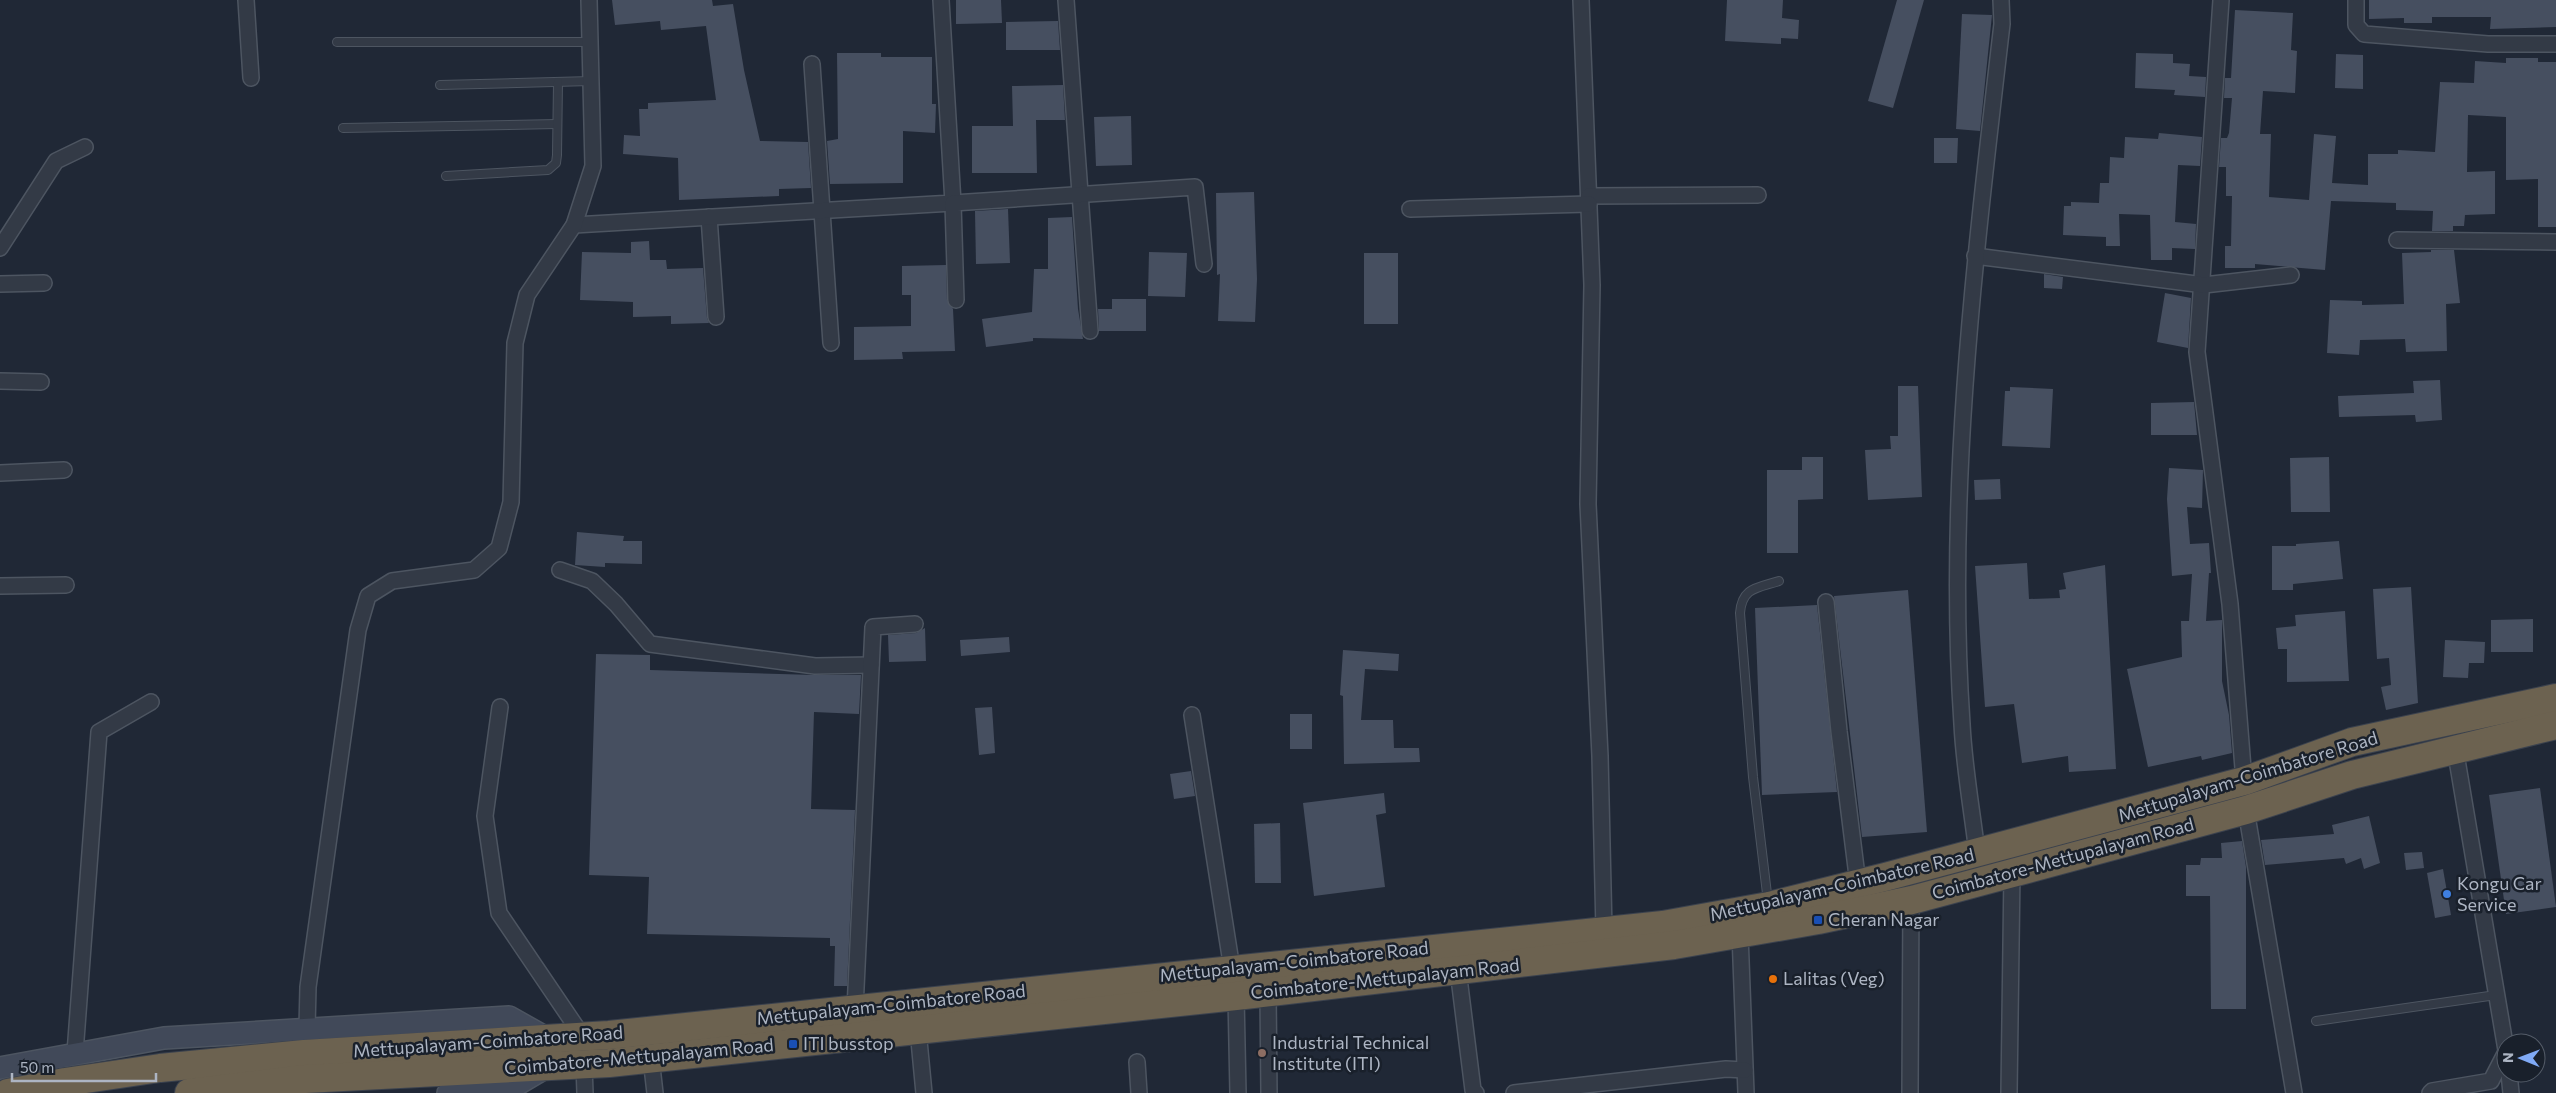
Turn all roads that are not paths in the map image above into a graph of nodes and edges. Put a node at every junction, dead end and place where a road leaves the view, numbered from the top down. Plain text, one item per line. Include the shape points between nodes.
1 (246, 0) edge
2 (589, 0) edge
3 (941, 0) edge
4 (1066, 0) edge
5 (1580, 0) edge
6 (2001, 0) edge
7 (2221, 0) edge
8 (2356, 0) edge
9 (337, 42) dead end
10 (590, 42) junction
11 (2556, 44) edge
12 (812, 64) dead end
13 (250, 78) dead end
14 (591, 81) junction
15 (558, 82) junction
16 (440, 85) dead end
17 (557, 124) junction
18 (343, 128) dead end
19 (85, 147) dead end
20 (446, 176) dead end
21 (1758, 194) dead end
22 (1080, 195) junction
23 (1589, 200) junction
24 (953, 203) junction
25 (1410, 209) dead end
26 (821, 211) junction
27 (710, 217) junction
28 (574, 225) junction
29 (2397, 240) dead end
30 (2556, 242) edge
31 (0, 248) edge
32 (1975, 256) junction
33 (1204, 264) dead end
34 (2291, 275) dead end
35 (44, 283) dead end
36 (0, 284) edge
37 (2204, 285) junction
38 (956, 300) dead end
39 (716, 317) dead end
40 (1090, 331) dead end
41 (831, 343) dead end
42 (0, 382) edge
43 (41, 382) dead end
44 (64, 470) dead end
45 (0, 473) edge
46 (560, 570) dead end
47 (1779, 581) dead end
48 (66, 585) dead end
49 (0, 586) edge
50 (1826, 602) dead end
51 (915, 624) dead end
52 (871, 665) junction
53 (2556, 698) edge
54 (151, 702) dead end
55 (500, 707) dead end
56 (1192, 715) dead end
57 (2556, 724) edge
58 (2455, 748) junction
59 (2244, 781) junction
60 (2246, 810) junction
61 (1976, 853) junction
62 (2012, 871) junction
63 (1906, 872) junction
64 (1858, 884) junction
65 (1912, 900) junction
66 (1769, 906) junction
67 (1604, 931) junction
68 (1740, 934) junction
69 (1232, 969) junction
70 (1458, 970) junction
71 (1268, 992) junction
72 (1236, 996) junction
73 (2496, 996) junction
74 (855, 1009) junction
75 (2316, 1021) dead end
76 (307, 1028) junction
77 (918, 1030) junction
78 (2503, 1033) edge
79 (583, 1037) junction
80 (550, 1040) junction
81 (76, 1053) junction
82 (651, 1058) junction
83 (1137, 1062) dead end
84 (584, 1065) junction
85 (0, 1068) edge
86 (544, 1068) junction
87 (1745, 1070) junction
88 (2496, 1071) edge
89 (8, 1093) edge
90 (189, 1093) edge
91 (448, 1093) edge
92 (585, 1093) edge
93 (655, 1093) edge
94 (924, 1093) edge
95 (1138, 1093) edge
96 (1238, 1093) edge
97 (1269, 1093) edge
98 (1476, 1093) edge
99 (1514, 1093) edge
100 (1746, 1093) edge
101 (1910, 1093) edge
102 (2009, 1093) edge
103 (2294, 1093) edge
104 (2430, 1093) edge

1 - 13 street
2 - 10 street
3 - 24 street
4 - 22 street
5 - 23 street
6 - 32 street via 2002,24
7 - 37 street
8 - 11 street via 2356,25 2364,34 2488,44
9 - 10 lane
10 - 14 street
12 - 26 street
14 - 15 lane
14 - 28 street via 593,166
15 - 16 lane
15 - 17 lane
17 - 18 lane
17 - 20 lane via 556,163 548,170
19 - 31 street via 56,161
21 - 23 street
22 - 24 street
22 - 33 street via 1195,187
22 - 40 street
23 - 25 street
23 - 67 street via 1592,285 1588,504 1600,756
24 - 26 street
24 - 38 street
26 - 27 street
26 - 41 street
27 - 28 street
27 - 39 street
28 - 76 street via 527,295 515,343 511,502 499,548 474,570 392,581 368,596 358,630 308,987
29 - 30 street
32 - 37 street
32 - 61 street via 1963,402 1958,582 1962,724
34 - 37 street
35 - 36 street
37 - 59 street via 2197,352 2230,604
42 - 43 street
44 - 45 street
46 - 52 street via 592,581 650,644 815,666
47 - 66 lane via 1747,592 1740,602 1753,777
48 - 49 street
50 - 64 street
51 - 52 street via 873,627
52 - 74 street
53 - 59 highway, Mettupalayam-Coimbatore Road via 2352,742
54 - 81 street via 99,732
55 - 79 street via 485,816 499,913
56 - 69 street
57 - 58 highway, Coimbatore-Mettupalayam Road
58 - 60 highway, Coimbatore-Mettupalayam Road via 2352,775
58 - 73 street
59 - 61 highway, Mettupalayam-Coimbatore Road
60 - 62 highway, Coimbatore-Mettupalayam Road
60 - 103 street
61 - 63 highway, Mettupalayam-Coimbatore Road
62 - 65 highway, Coimbatore-Mettupalayam Road
62 - 102 street
63 - 64 highway, Mettupalayam-Coimbatore Road
63 - 65 street
64 - 66 highway, Mettupalayam-Coimbatore Road
65 - 68 highway, Coimbatore-Mettupalayam Road
65 - 101 street
66 - 67 highway, Mettupalayam-Coimbatore Road via 1663,925
67 - 69 highway, Mettupalayam-Coimbatore Road
68 - 70 highway, Coimbatore-Mettupalayam Road via 1605,954
68 - 87 street
69 - 74 highway, Mettupalayam-Coimbatore Road
70 - 71 highway, Coimbatore-Mettupalayam Road
70 - 98 street via 1473,1090
71 - 72 highway, Coimbatore-Mettupalayam Road
71 - 97 street
72 - 77 highway, Coimbatore-Mettupalayam Road
72 - 96 street
73 - 75 lane
73 - 78 street
74 - 79 highway, Mettupalayam-Coimbatore Road
76 - 80 street via 509,1017
76 - 81 street via 164,1038
77 - 82 highway, Coimbatore-Mettupalayam Road
77 - 94 street
79 - 80 highway, Mettupalayam-Coimbatore Road
80 - 89 highway, Mettupalayam-Coimbatore Road via 304,1054 160,1068
81 - 85 street
82 - 84 highway, Coimbatore-Mettupalayam Road
82 - 93 street
83 - 95 street
84 - 86 highway, Coimbatore-Mettupalayam Road
84 - 92 street
86 - 90 highway, Coimbatore-Mettupalayam Road via 305,1079
86 - 91 street via 511,1088
87 - 99 street via 1726,1069
87 - 100 street
88 - 104 street via 2491,1081

